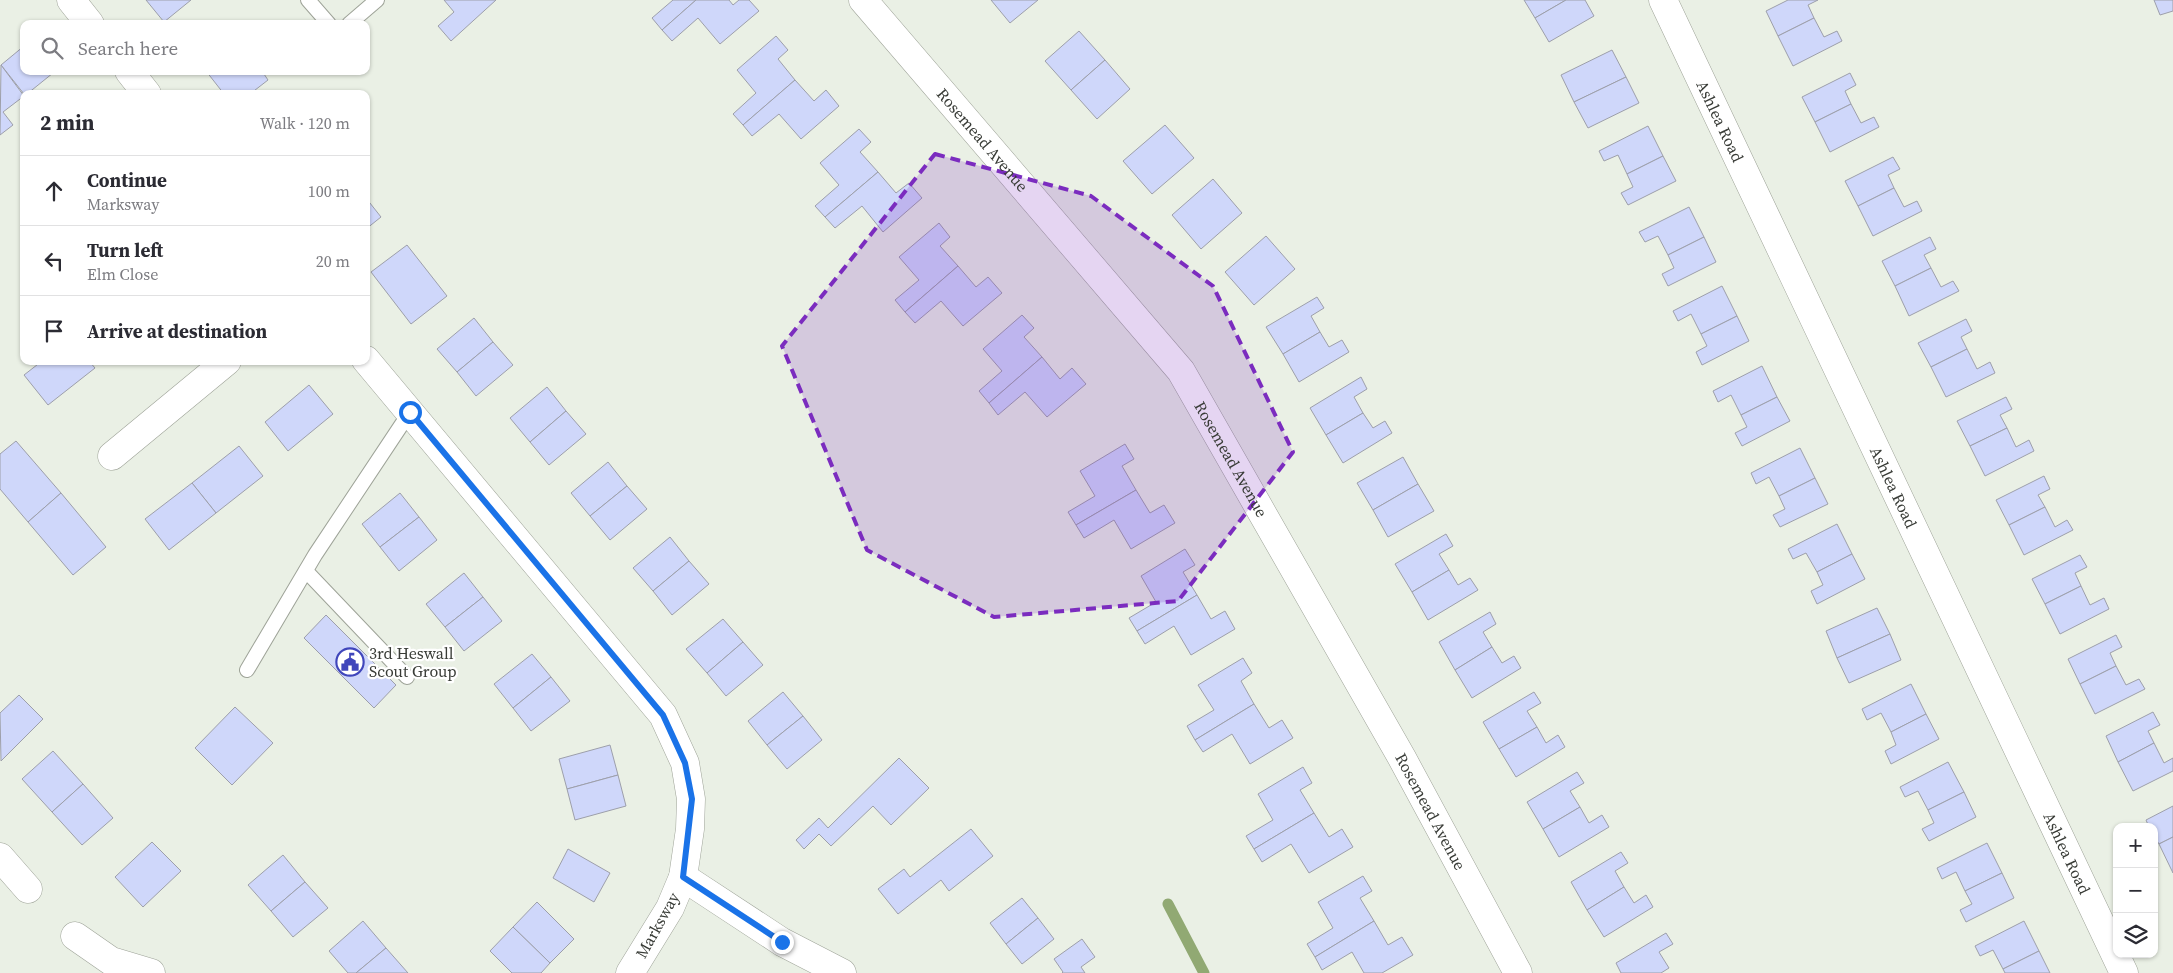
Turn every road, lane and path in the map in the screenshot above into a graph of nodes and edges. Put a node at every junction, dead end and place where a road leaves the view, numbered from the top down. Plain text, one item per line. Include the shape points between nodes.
1 (71, 0) edge
2 (308, 0) edge
3 (377, 0) edge
4 (863, 0) edge
5 (1663, 0) edge
6 (87, 20) edge
7 (326, 20) edge
8 (354, 20) edge
9 (132, 75) edge
10 (145, 90) edge
11 (222, 365) edge
12 (370, 365) edge
13 (410, 412) junction
14 (112, 456) dead end
15 (306, 571) junction
16 (247, 670) dead end
17 (407, 677) dead end
18 (0, 856) edge
19 (683, 877) junction
20 (28, 889) dead end
21 (75, 936) dead end
22 (151, 973) edge
23 (630, 973) edge
24 (842, 973) edge
25 (1518, 973) edge
26 (2124, 973) edge

1 - 6 street
2 - 7 lane
3 - 8 lane
4 - 25 street, Rosemead Avenue via 1181,371 1402,758
5 - 26 street, Ashlea Road
9 - 10 street
11 - 14 street
12 - 13 street, Marksway
13 - 15 lane
13 - 19 street, Marksway via 663,715 685,763 692,799
15 - 16 lane
15 - 17 lane
18 - 20 street
19 - 23 street, Marksway via 670,908
19 - 24 street via 782,942
21 - 22 street via 111,961

